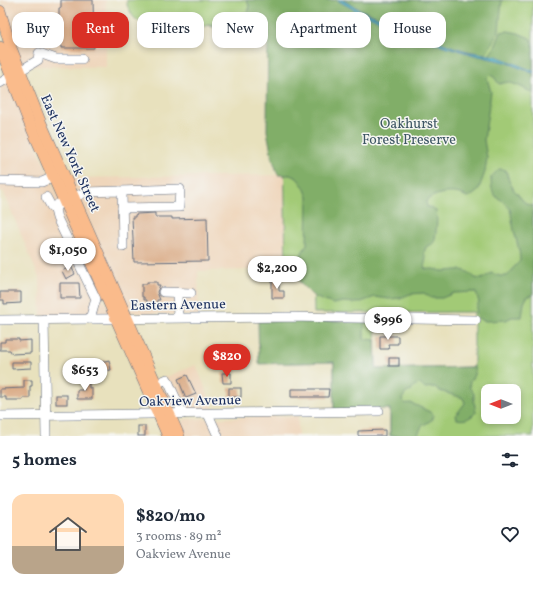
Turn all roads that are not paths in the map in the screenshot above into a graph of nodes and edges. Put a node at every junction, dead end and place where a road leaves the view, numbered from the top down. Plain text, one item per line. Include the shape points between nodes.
1 (0, 12) edge
2 (0, 47) edge
3 (82, 59) dead end
4 (15, 75) junction
5 (0, 83) edge
6 (53, 177) junction
7 (0, 181) edge
8 (120, 191) junction
9 (46, 197) dead end
10 (68, 199) junction
11 (122, 208) junction
12 (55, 210) junction
13 (123, 248) dead end
14 (82, 257) junction
15 (96, 286) junction
16 (163, 292) dead end
17 (177, 293) junction
18 (191, 293) dead end
19 (178, 317) junction
20 (116, 318) junction
21 (127, 318) junction
22 (44, 319) junction
23 (90, 319) junction
24 (0, 320) edge
25 (476, 320) dead end
26 (156, 384) junction
27 (380, 411) dead end
28 (170, 414) junction
29 (183, 414) junction
30 (208, 414) junction
31 (158, 415) junction
32 (0, 416) edge
33 (46, 416) junction
34 (46, 436) edge
35 (168, 436) edge
36 (179, 436) edge
37 (218, 436) edge

1 - 4 main road, East New York Street
2 - 4 main road, East New York Street
3 - 4 street via 56,56 39,50 38,60
4 - 5 street
4 - 6 main road, East New York Street via 29,122
4 - 10 main road, East New York Street via 35,109
6 - 7 street via 42,182
6 - 10 main road, East New York Street
8 - 10 street via 86,192
8 - 11 street
8 - 11 street via 180,190 179,207
9 - 12 street
10 - 12 street via 58,204
10 - 14 main road, East New York Street
10 - 21 main road, East New York Street
11 - 13 street
12 - 14 street via 57,218
14 - 15 main road, East New York Street
15 - 20 main road, East New York Street
15 - 23 street via 96,299
16 - 17 street
17 - 18 street
17 - 19 street
19 - 21 street, Eastern Avenue
19 - 25 street, Eastern Avenue
20 - 21 street, Eastern Avenue
20 - 23 street, Eastern Avenue
20 - 31 main road, East New York Street
21 - 26 main road, East New York Street
22 - 23 street, Eastern Avenue
22 - 24 street, Eastern Avenue
22 - 33 street
26 - 28 main road, East New York Street
26 - 29 street via 167,379
27 - 30 street, Oakview Avenue
28 - 29 street, Oakview Avenue
28 - 31 street, Oakview Avenue
28 - 36 main road, East New York Street
29 - 30 street, Oakview Avenue
30 - 37 street
31 - 33 street, Oakview Avenue
31 - 35 main road, East New York Street
32 - 33 street, Oakview Avenue
33 - 34 street

